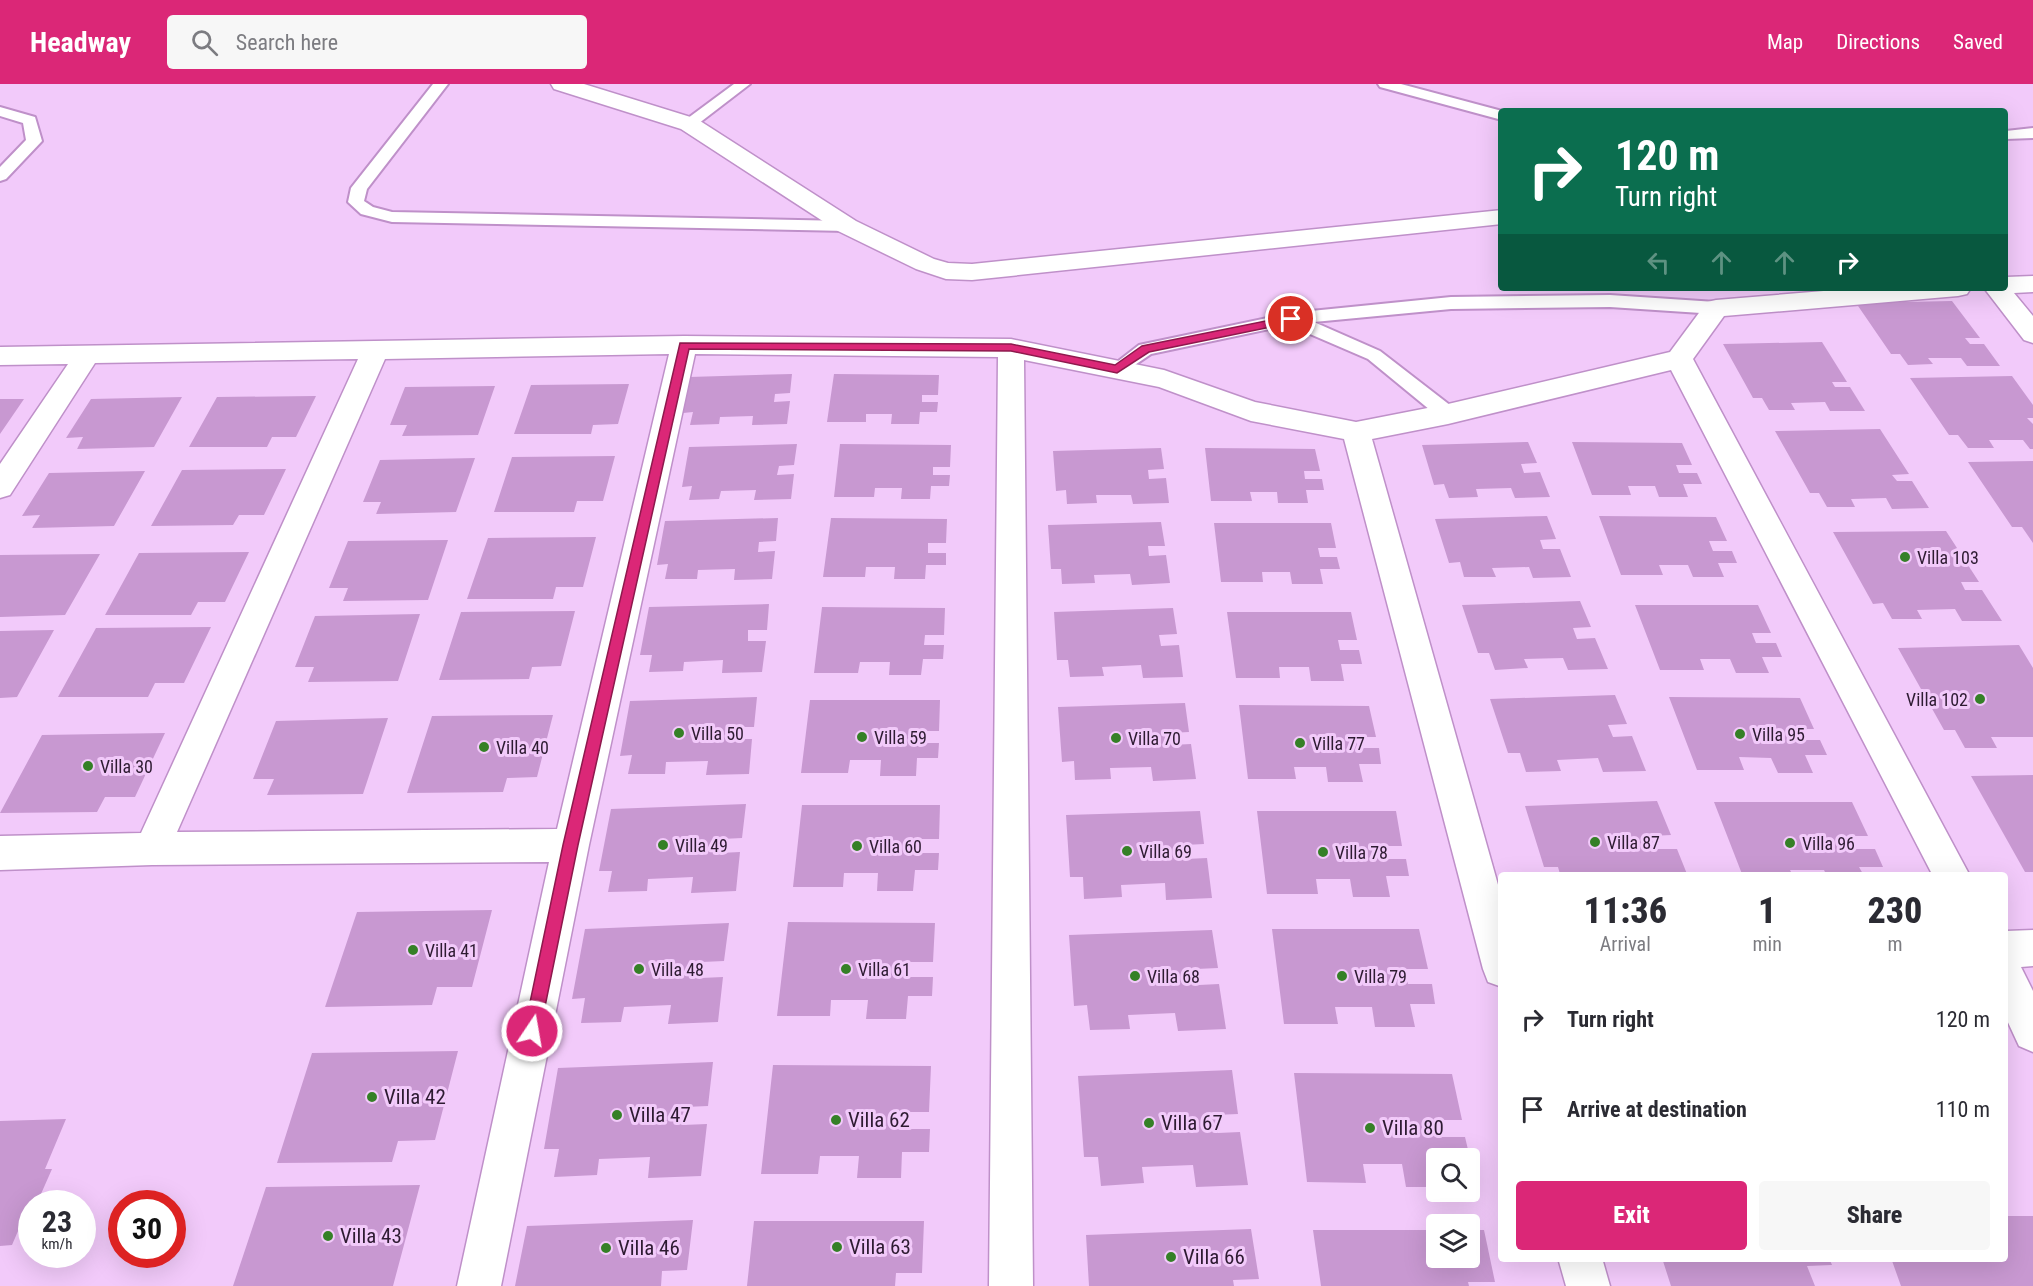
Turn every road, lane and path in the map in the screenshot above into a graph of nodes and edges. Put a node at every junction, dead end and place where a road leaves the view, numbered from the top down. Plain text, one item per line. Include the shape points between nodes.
1 (441, 84) edge
2 (562, 84) edge
3 (743, 84) edge
4 (1385, 84) edge
5 (0, 111) edge
6 (1498, 115) edge
7 (689, 124) junction
8 (2033, 133) edge
9 (2008, 135) edge
10 (0, 176) edge
11 (1498, 217) edge
12 (847, 226) junction
13 (2033, 284) edge
14 (2008, 285) edge
15 (1922, 291) edge
16 (1999, 291) edge
17 (1716, 308) junction
18 (1291, 319) junction
19 (2033, 334) edge
20 (684, 345) junction
21 (1011, 348) junction
22 (376, 349) junction
23 (88, 354) junction
24 (0, 356) edge
25 (1679, 359) junction
26 (1117, 369) junction
27 (1449, 414) junction
28 (1356, 432) junction
29 (0, 487) edge
30 (571, 845) junction
31 (152, 849) junction
32 (0, 853) edge
33 (1950, 872) edge
34 (2033, 948) edge
35 (2008, 949) edge
36 (1498, 954) edge
37 (2008, 982) edge
38 (2033, 1032) edge
39 (1581, 1262) edge
40 (479, 1286) edge
41 (1011, 1286) edge
42 (1588, 1286) edge

1 - 12 lane via 359,188 356,202 367,211 392,217
2 - 7 street
3 - 7 lane
4 - 6 lane
5 - 10 lane via 30,120 34,141
7 - 12 street
8 - 9 lane
11 - 12 street via 972,272 946,271 925,264
13 - 14 street
15 - 17 street
16 - 19 street
17 - 18 lane via 1610,301 1451,303
17 - 25 street
18 - 26 lane via 1145,349
18 - 27 lane via 1374,355
20 - 21 street
20 - 22 street
20 - 30 street
21 - 26 street
21 - 41 street
22 - 23 street
22 - 31 street
23 - 24 street
23 - 29 street
25 - 27 street
25 - 33 street
26 - 28 street via 1164,379 1251,411
27 - 28 street
28 - 36 street
30 - 31 street
30 - 40 street
31 - 32 street
34 - 35 street
37 - 38 street
39 - 42 street

